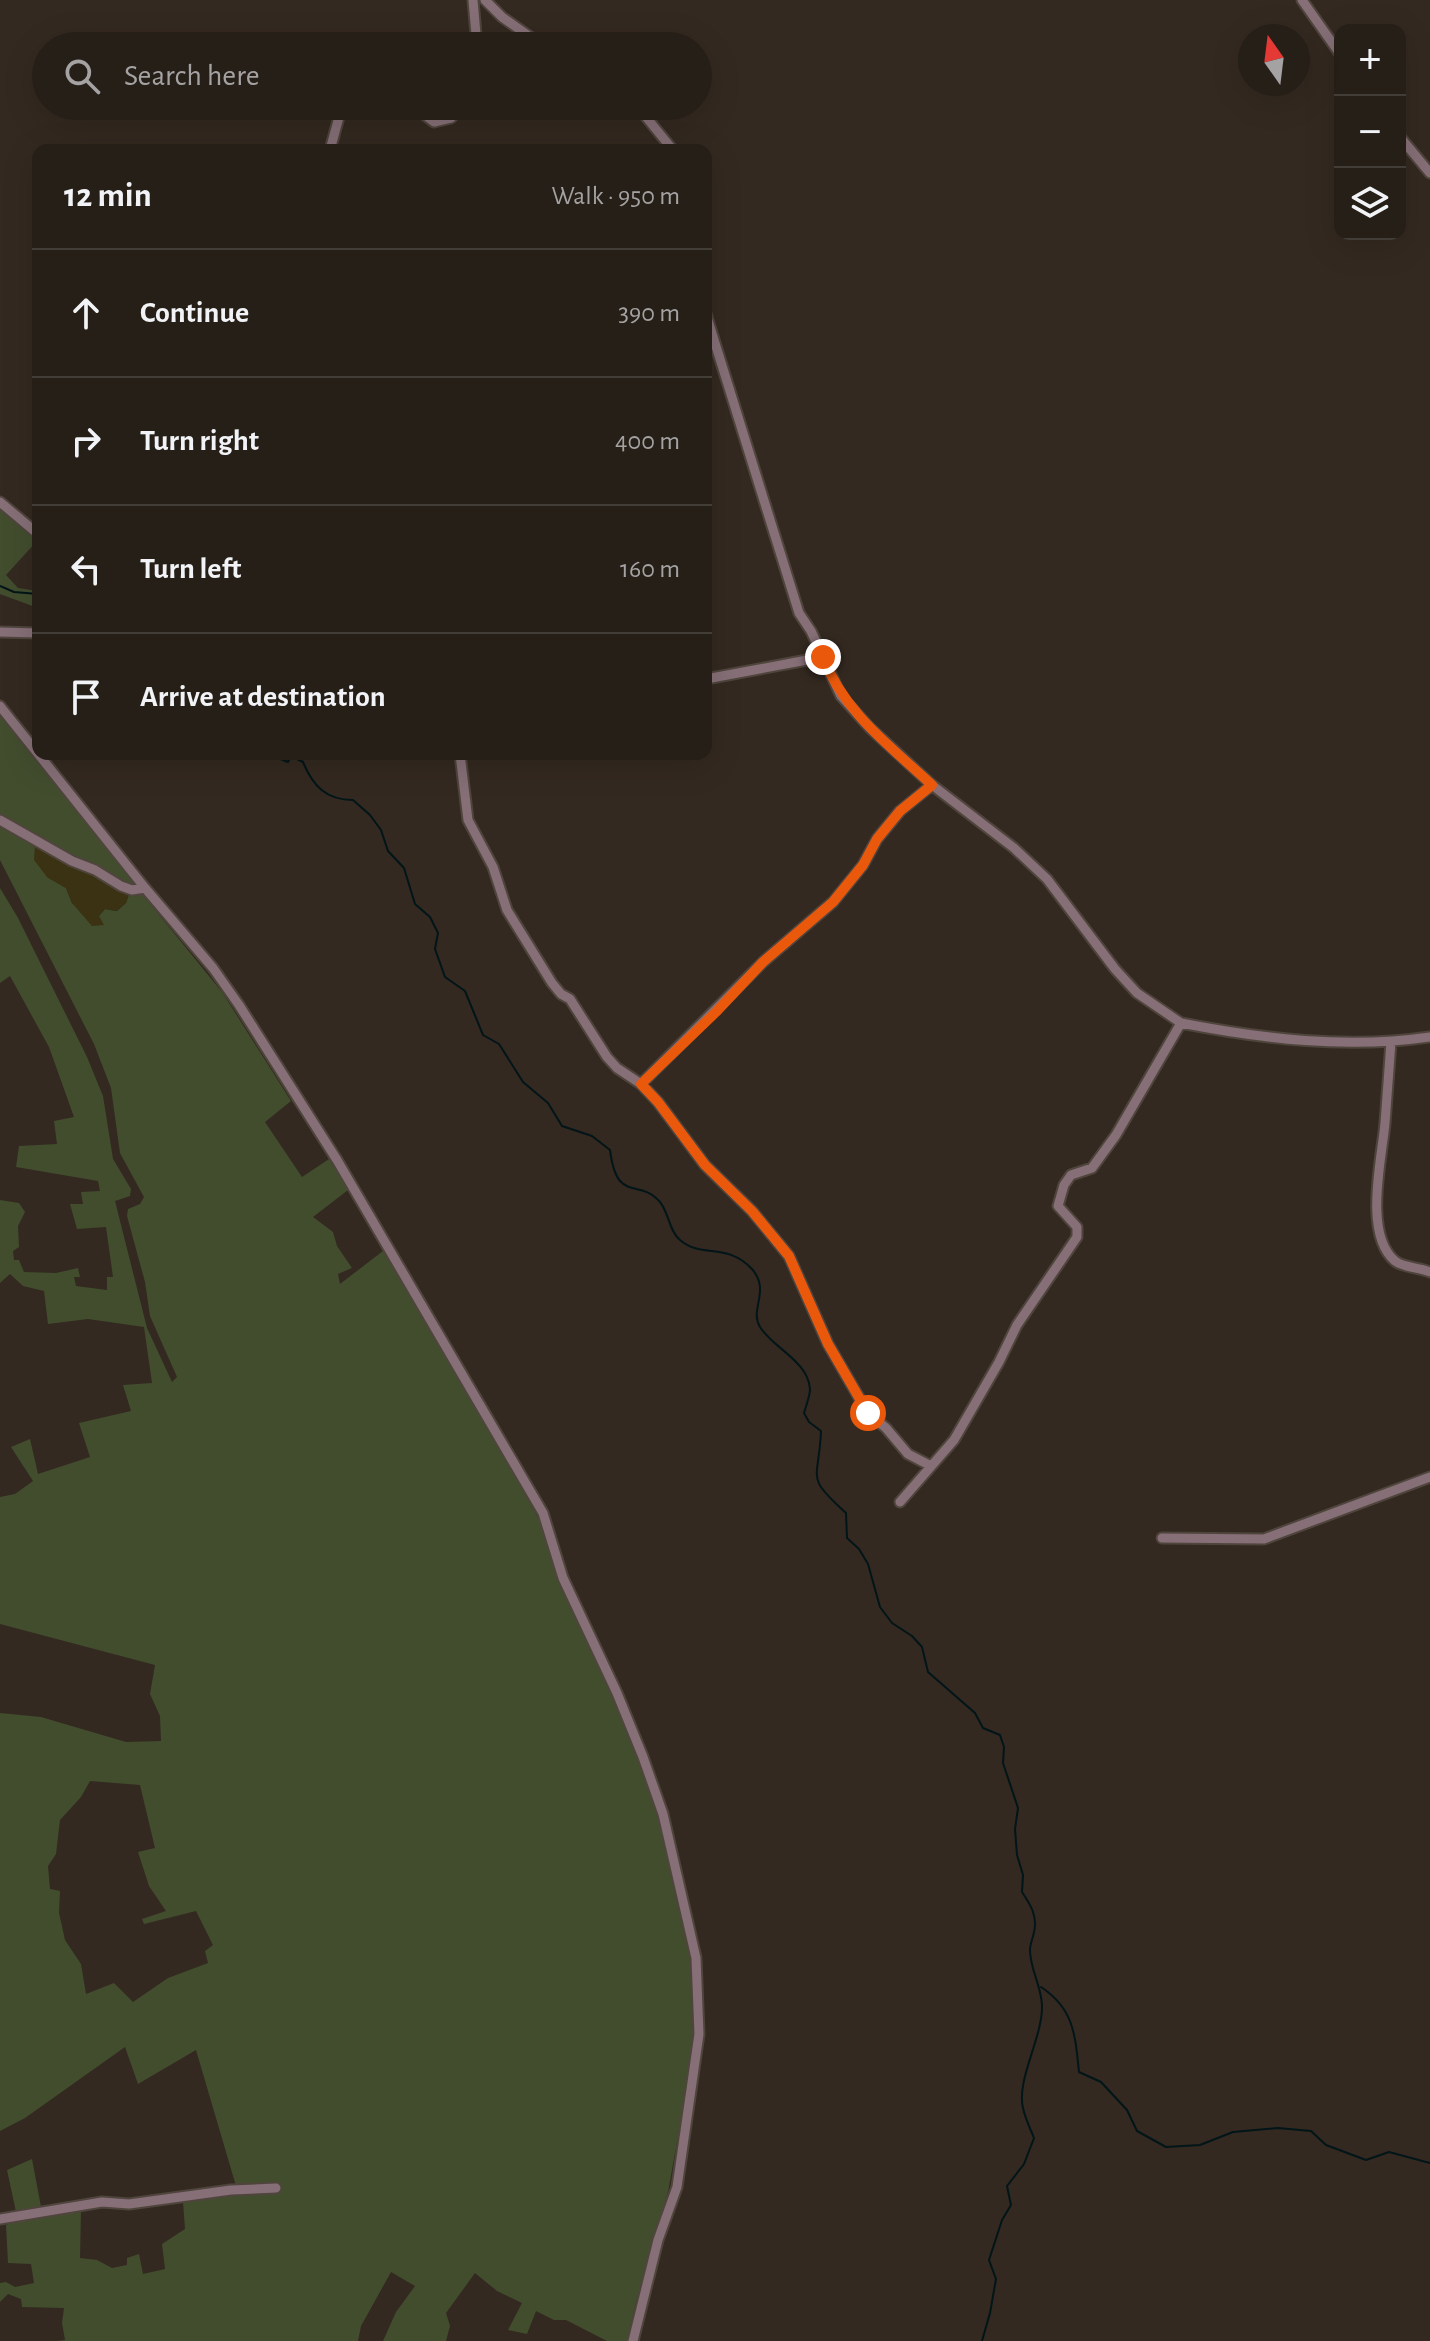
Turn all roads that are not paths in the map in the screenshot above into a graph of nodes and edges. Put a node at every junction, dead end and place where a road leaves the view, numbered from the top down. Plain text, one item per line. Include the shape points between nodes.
1 (473, 0) edge
2 (485, 0) edge
3 (1302, 0) edge
4 (476, 32) edge
5 (523, 32) edge
6 (1334, 45) edge
7 (338, 120) edge
8 (648, 120) edge
9 (332, 144) edge
10 (668, 144) edge
11 (1406, 144) edge
12 (1430, 173) edge
13 (712, 333) edge
14 (0, 502) edge
15 (32, 529) edge
16 (0, 632) edge
17 (32, 633) edge
18 (823, 657) junction
19 (712, 678) edge
20 (0, 706) edge
21 (32, 746) edge
22 (43, 760) edge
23 (461, 760) edge
24 (932, 785) junction
25 (0, 820) edge
26 (145, 888) junction
27 (1181, 1023) junction
28 (1430, 1037) edge
29 (1391, 1042) junction
30 (641, 1084) junction
31 (1430, 1272) edge
32 (1430, 1465) edge
33 (931, 1466) junction
34 (1427, 1478) edge
35 (900, 1502) dead end
36 (1162, 1538) dead end
37 (276, 2188) dead end
38 (0, 2219) edge
39 (633, 2341) edge

1 - 4 street
2 - 5 street
3 - 6 street
7 - 9 street
8 - 10 street
11 - 12 street
13 - 18 street via 799,613
14 - 15 street
16 - 17 street
18 - 19 street
18 - 24 street via 841,696
20 - 21 street
22 - 26 street
23 - 30 street via 468,820 493,867 507,910 607,1057
24 - 27 street via 1047,879 1130,985
24 - 30 street via 900,811 833,902 763,962
25 - 26 street via 126,889
26 - 39 street via 213,968 297,1097 543,1513 563,1578 617,1693 663,1814 694,1947 699,2034 677,2187
27 - 29 street via 1269,1038
27 - 33 street via 1116,1135 1092,1168 1073,1174 1064,1185 1058,1206 1077,1227 1077,1237 1017,1325 964,1423
28 - 29 street
29 - 31 street via 1377,1182 1379,1226 1394,1260
30 - 33 street via 705,1165 789,1256 828,1344 868,1413 908,1454
32 - 34 street
33 - 35 street
34 - 36 street via 1264,1539
37 - 38 street via 129,2204 102,2202

